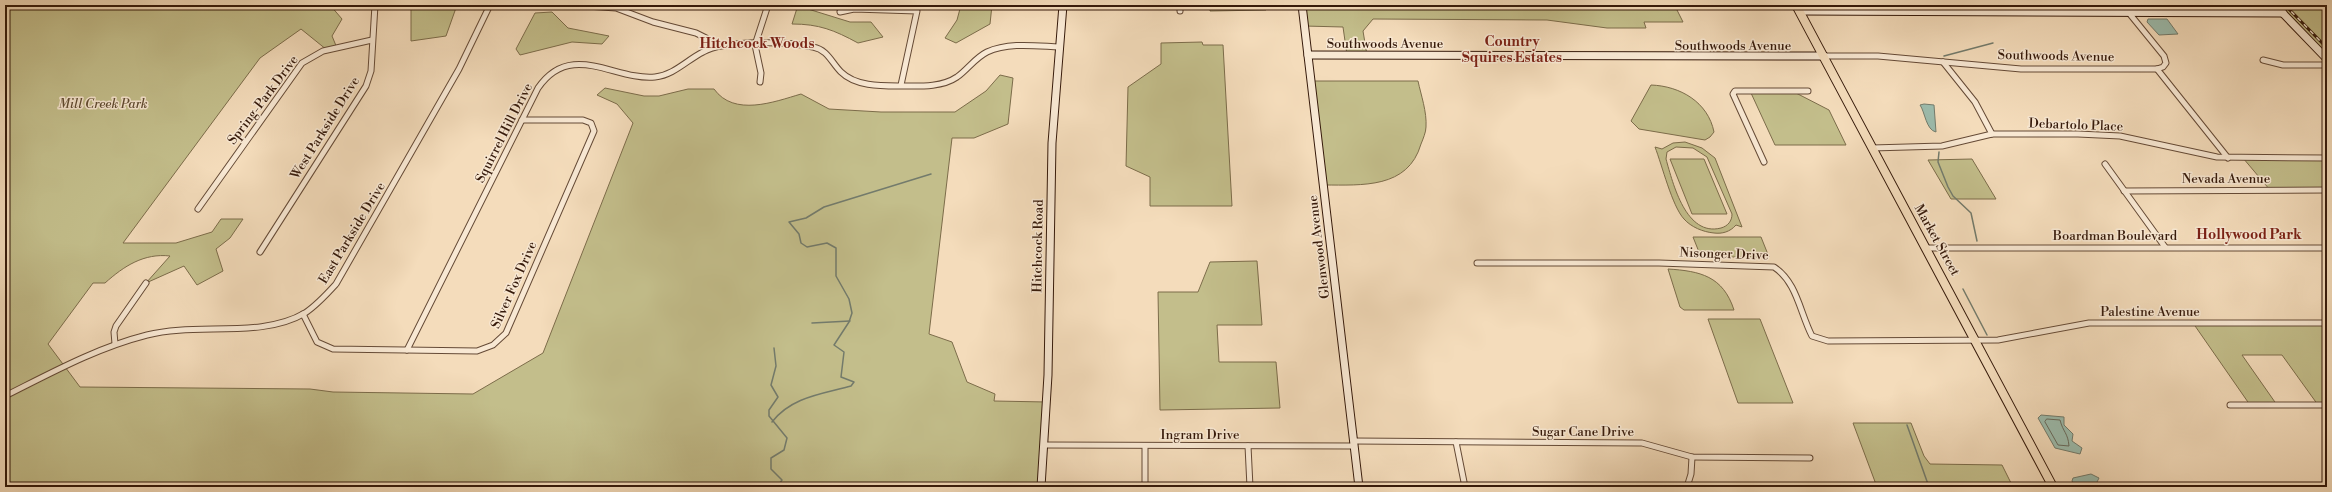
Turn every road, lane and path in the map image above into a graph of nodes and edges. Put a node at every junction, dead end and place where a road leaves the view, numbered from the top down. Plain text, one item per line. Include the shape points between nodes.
1 (375, 5) edge
2 (490, 5) edge
3 (768, 5) edge
4 (1063, 5) edge
5 (1180, 5) edge
6 (1302, 5) edge
7 (1994, 5) edge
8 (2123, 5) edge
9 (2275, 5) edge
10 (587, 6) dead end
11 (1798, 8) edge
12 (1180, 11) dead end
13 (840, 12) dead end
14 (1999, 12) junction
15 (2129, 13) junction
16 (2283, 13) junction
17 (372, 40) junction
18 (755, 45) junction
19 (1059, 47) junction
20 (712, 48) junction
21 (1308, 55) junction
22 (1824, 56) junction
23 (2327, 59) edge
24 (2263, 60) dead end
25 (1943, 62) junction
26 (2327, 65) edge
27 (2157, 69) junction
28 (760, 82) dead end
29 (901, 85) junction
30 (1808, 91) dead end
31 (522, 120) junction
32 (1992, 134) junction
33 (1872, 148) junction
34 (2228, 158) junction
35 (2327, 158) edge
36 (1764, 162) dead end
37 (2105, 164) dead end
38 (2124, 190) junction
39 (2327, 190) edge
40 (198, 209) dead end
41 (1926, 248) junction
42 (2165, 248) junction
43 (2327, 248) edge
44 (260, 252) dead end
45 (1477, 263) dead end
46 (146, 283) dead end
47 (303, 314) junction
48 (2327, 323) edge
49 (1975, 340) junction
50 (115, 344) junction
51 (407, 350) junction
52 (5, 396) edge
53 (2230, 405) dead end
54 (2327, 405) edge
55 (1456, 442) junction
56 (1354, 444) junction
57 (1044, 445) junction
58 (1145, 446) junction
59 (1248, 446) junction
60 (1692, 457) junction
61 (1810, 458) dead end
62 (1041, 487) edge
63 (1145, 487) edge
64 (1250, 487) edge
65 (1359, 487) edge
66 (1465, 487) edge
67 (1687, 487) edge
68 (2053, 487) edge

1 - 17 street, West Parkside Drive
2 - 47 street, East Parkside Drive via 459,69 336,284 322,300
3 - 18 street
4 - 19 street, Hitchcock Road
5 - 12 street
6 - 21 street, Glenwood Avenue
7 - 14 street
8 - 15 street
9 - 16 street
10 - 20 street via 616,8 658,24 696,32 706,38
11 - 14 street
11 - 22 main road, Market Street
13 - 29 street via 854,9 917,10
14 - 15 street
15 - 16 street
15 - 27 street via 2166,61 2165,66
16 - 23 street
17 - 40 street, Spring-Park Drive via 323,51 302,63
17 - 44 street, West Parkside Drive via 371,71 366,86
18 - 20 street, Squirrel Hill Drive
18 - 28 street via 761,67
18 - 29 street, Squirrel Hill Drive via 815,48 830,55 841,72 852,80 868,84
19 - 29 street, Squirrel Hill Drive via 1000,48 979,57 964,73 952,80 933,85
19 - 57 street, Hitchcock Road via 1052,143
20 - 31 street, Squirrel Hill Drive via 700,53 677,71 657,77 638,77 595,64 581,64 561,69 541,83
21 - 22 street, Southwoods Avenue
21 - 56 street, Glenwood Avenue
22 - 25 street, Southwoods Avenue via 1878,56
22 - 33 main road, Market Street
24 - 26 street via 2283,65
25 - 27 street, Southwoods Avenue via 2021,69
25 - 32 street via 1975,102
27 - 34 street
30 - 36 street via 1735,91 1734,94
31 - 51 street, Squirrel Hill Drive
31 - 51 street, Silver Fox Drive via 583,120 591,123 594,131 506,333 497,343 477,350
32 - 33 street, Debartolo Place via 1942,146
32 - 34 street, Debartolo Place via 2114,135
33 - 41 main road, Market Street
34 - 35 street, Debartolo Place
37 - 38 street
38 - 39 street, Nevada Avenue
38 - 42 street
41 - 42 street, Boardman Boulevard
41 - 49 main road, Market Street
42 - 43 street, Boardman Boulevard
45 - 49 street, Nisonger Drive via 1769,266 1778,268 1783,273 1809,332 1819,340
46 - 50 street via 116,326
47 - 50 street, East Parkside Drive via 265,327 178,329
47 - 51 street, Silver Fox Drive via 314,337 327,348
48 - 49 street, Palestine Avenue via 2077,324 2054,327 2016,338
49 - 68 main road, Market Street
50 - 52 street, East Parkside Drive
53 - 54 street
55 - 56 street, Sugar Cane Drive
55 - 60 street, Sugar Cane Drive via 1642,443
55 - 66 street
56 - 59 street, Ingram Drive
56 - 65 street, Glenwood Avenue
57 - 58 street, Ingram Drive
57 - 62 street, Hitchcock Road
58 - 59 street, Ingram Drive
58 - 63 street
59 - 64 street
60 - 61 street, Sugar Cane Drive
60 - 67 street

